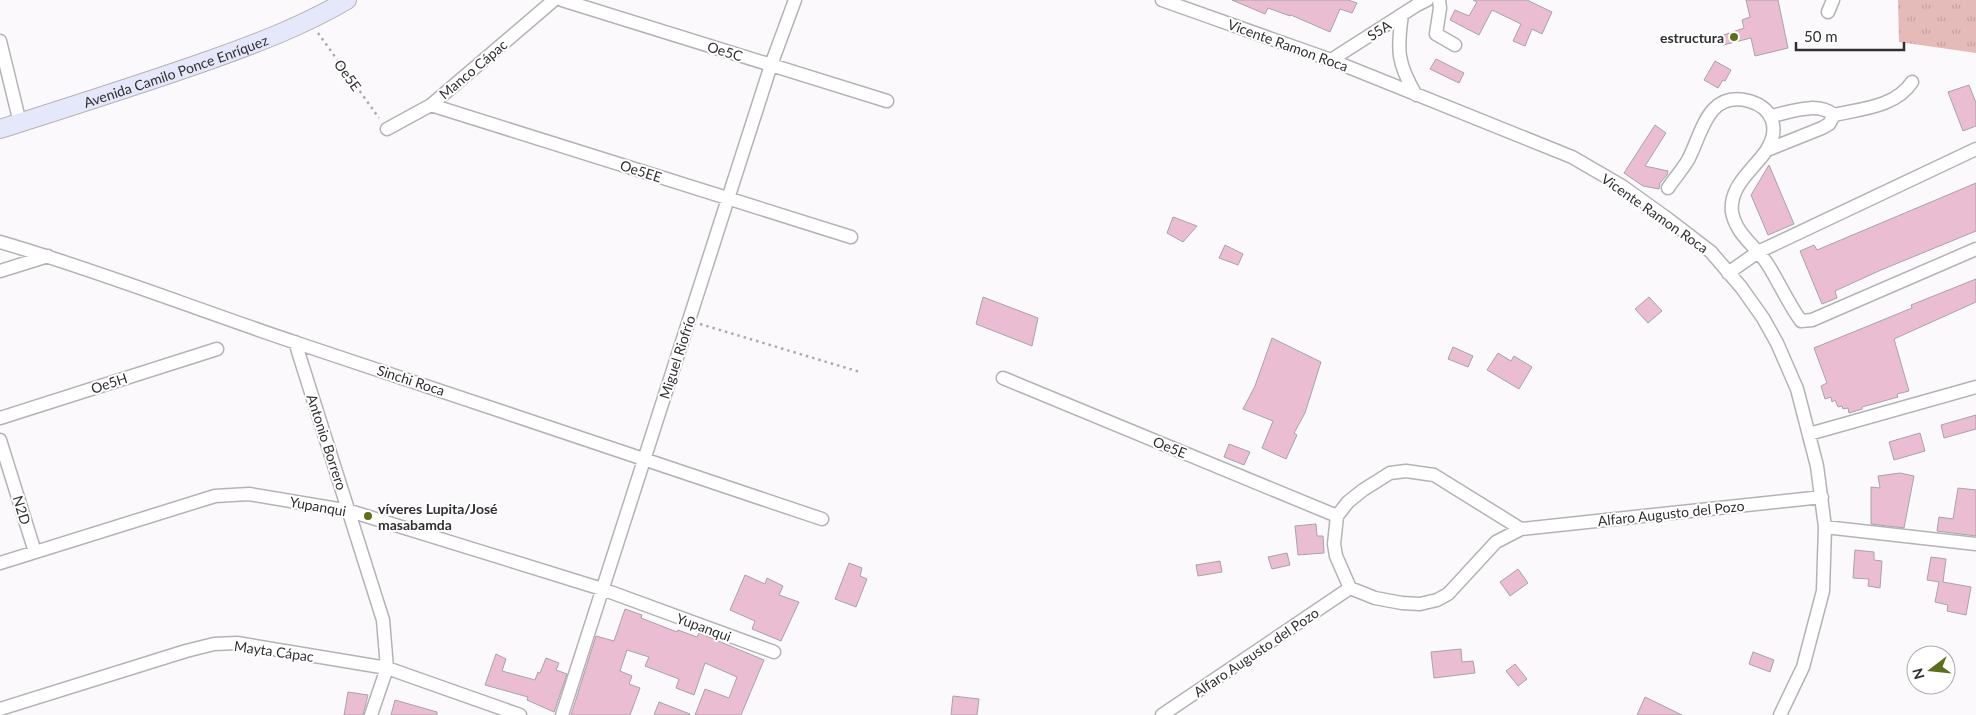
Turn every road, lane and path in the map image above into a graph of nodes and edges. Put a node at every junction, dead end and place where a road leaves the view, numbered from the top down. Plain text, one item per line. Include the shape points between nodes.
1 (347, 0) edge
2 (554, 0) edge
3 (562, 0) edge
4 (795, 0) edge
5 (1439, 0) edge
6 (1833, 0) edge
7 (1169, 1) edge
8 (1419, 2) edge
9 (1828, 12) dead end
10 (1402, 14) junction
11 (309, 21) junction
12 (0, 41) edge
13 (1455, 45) dead end
14 (1331, 60) junction
15 (771, 65) junction
16 (1912, 82) dead end
17 (1416, 95) junction
18 (887, 101) dead end
19 (431, 105) junction
20 (1771, 116) junction
21 (1834, 116) junction
22 (20, 123) junction
23 (0, 129) edge
24 (387, 130) joint
25 (1976, 149) edge
26 (1767, 150) junction
27 (1668, 188) dead end
28 (728, 199) junction
29 (851, 238) dead end
30 (0, 242) edge
31 (1976, 249) edge
32 (1758, 252) junction
33 (48, 256) junction
34 (0, 271) edge
35 (1728, 273) junction
36 (689, 321) junction
37 (295, 342) junction
38 (217, 349) dead end
39 (860, 372) dead end
40 (1003, 378) dead end
41 (1976, 387) edge
42 (0, 418) edge
43 (1809, 434) junction
44 (0, 440) edge
45 (644, 458) junction
46 (1822, 497) junction
47 (350, 511) junction
48 (1337, 516) junction
49 (822, 519) dead end
50 (1825, 528) junction
51 (1521, 529) junction
52 (1976, 544) edge
53 (35, 552) junction
54 (0, 563) edge
55 (1350, 588) junction
56 (602, 589) junction
57 (774, 652) dead end
58 (387, 668) junction
59 (0, 710) edge
60 (371, 715) edge
61 (520, 715) edge
62 (562, 715) edge
63 (1162, 715) edge
64 (1780, 715) edge

1 - 11 main road, Avenida Camilo Ponce Enríquez
2 - 19 street, Manco Cápac
3 - 15 street, Oe5C
4 - 15 street, Miguel Riofrío
5 - 13 street via 1436,34
6 - 9 street
7 - 14 street, Vicente Ramon Roca
8 - 10 street, S5A
10 - 14 street, S5A
10 - 17 street via 1399,58
11 - 22 main road, Avenida Camilo Ponce Enríquez via 168,75
11 - 24 path, Oe5E
12 - 22 street
14 - 17 street, Vicente Ramon Roca
15 - 18 street, Oe5C
15 - 28 street, Miguel Riofrío
16 - 21 street via 1906,92 1889,102
17 - 35 street, Vicente Ramon Roca via 1572,158 1622,186 1711,252
19 - 24 street, Manco Cápac
19 - 28 street, Oe5EE
20 - 21 street via 1817,108
20 - 26 street via 1774,131
20 - 27 street via 1763,106 1747,100 1728,101 1709,112 1688,159
21 - 26 street via 1822,128
22 - 23 main road, Avenida Camilo Ponce Enríquez
25 - 32 street
26 - 32 street via 1743,178 1735,194 1732,211 1736,225
28 - 29 street, Oe5EE
28 - 36 street, Miguel Riofrío
30 - 33 street, Sinchi Roca
31 - 32 street via 1812,320 1802,321
32 - 35 street
33 - 34 street
33 - 37 street, Sinchi Roca
35 - 43 street, Vicente Ramon Roca via 1764,318 1777,343 1797,389
36 - 39 path
36 - 45 street, Miguel Riofrío
37 - 45 street, Sinchi Roca
37 - 47 street, Antonio Borrero
38 - 42 street, Oe5H
40 - 48 street, Oe5E
41 - 43 street
43 - 46 street, Vicente Ramon Roca
44 - 53 street, N2D
45 - 49 street, Sinchi Roca
45 - 56 street, Miguel Riofrío
46 - 50 street, Vicente Ramon Roca
46 - 51 street, Alfaro Augusto del Pozo
47 - 53 street, Yupanqui via 250,494 215,496
47 - 56 street, Yupanqui
47 - 58 street, Antonio Borrero via 383,620
48 - 51 street via 1348,502 1377,480 1390,473 1406,471 1434,475
48 - 55 street via 1336,556
50 - 52 street
50 - 64 street, Vicente Ramon Roca via 1822,591 1803,667
51 - 55 street, Alfaro Augusto del Pozo via 1496,542 1448,594 1437,600 1420,604 1402,603 1375,598
53 - 54 street, Yupanqui
55 - 63 street, Alfaro Augusto del Pozo
56 - 57 street, Yupanqui
56 - 62 street, Miguel Riofrío
58 - 59 street, Mayta Cápac via 237,643 214,644
58 - 60 street, Antonio Borrero
58 - 61 street, Mayta Cápac

